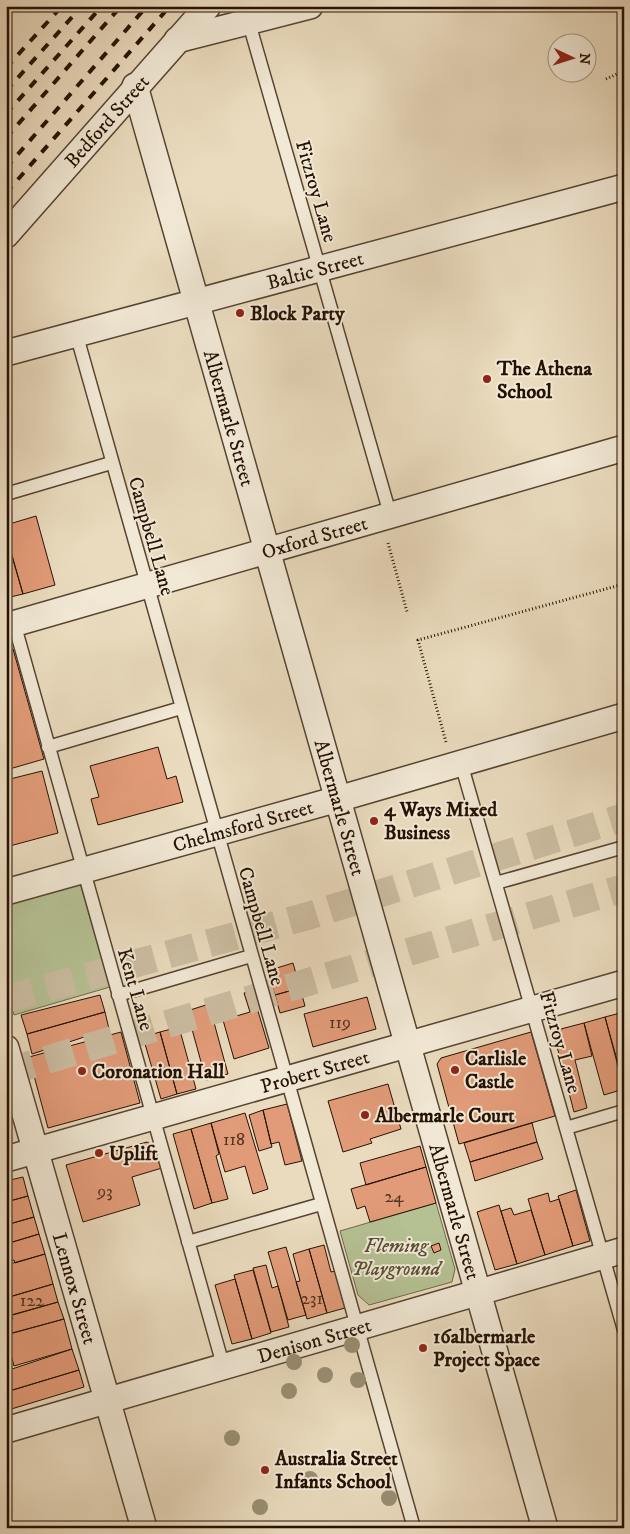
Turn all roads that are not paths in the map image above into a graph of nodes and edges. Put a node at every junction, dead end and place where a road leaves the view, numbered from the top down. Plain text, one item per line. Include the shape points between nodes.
1 (208, 6) edge
2 (310, 6) edge
3 (249, 23) junction
4 (177, 40) junction
5 (135, 86) junction
6 (624, 186) edge
7 (6, 234) edge
8 (320, 269) junction
9 (196, 303) junction
10 (76, 333) junction
11 (6, 353) edge
12 (622, 454) edge
13 (111, 462) junction
14 (6, 494) edge
15 (385, 515) junction
16 (267, 550) junction
17 (146, 585) junction
18 (10, 625) edge
19 (181, 708) junction
20 (624, 716) edge
21 (48, 747) junction
22 (457, 764) junction
23 (338, 799) junction
24 (216, 832) junction
25 (624, 847) edge
26 (83, 870) junction
27 (496, 882) junction
28 (6, 892) edge
29 (251, 956) junction
30 (624, 983) edge
31 (118, 994) junction
32 (532, 1009) junction
33 (408, 1044) junction
34 (6, 1048) edge
35 (286, 1079) junction
36 (624, 1111) edge
37 (153, 1117) junction
38 (566, 1128) junction
39 (36, 1151) junction
40 (6, 1159) edge
41 (321, 1204) junction
42 (188, 1242) junction
43 (613, 1253) edge
44 (478, 1292) junction
45 (356, 1326) junction
46 (624, 1330) edge
47 (223, 1365) junction
48 (107, 1401) junction
49 (6, 1430) edge
50 (144, 1528) edge
51 (414, 1528) edge
52 (545, 1528) edge

1 - 4 street, Bedford Street
2 - 3 street
3 - 4 street
3 - 8 lane, Fitzroy Lane
4 - 5 street, Bedford Street
5 - 7 street, Bedford Street
5 - 9 street, Albermarle Street
6 - 8 street, Baltic Street
8 - 9 street, Baltic Street
8 - 15 lane, Fitzroy Lane
9 - 10 street, Baltic Street
9 - 16 street, Albermarle Street
10 - 11 street, Baltic Street
10 - 13 lane, Campbell Lane
12 - 15 street, Oxford Street
13 - 14 lane
13 - 17 lane, Campbell Lane
15 - 16 street, Oxford Street
16 - 17 street, Oxford Street
16 - 23 street, Albermarle Street
17 - 18 street, Oxford Street
17 - 19 lane, Campbell Lane
18 - 21 lane, Kent Lane
19 - 21 lane
19 - 24 lane, Campbell Lane
20 - 22 street, Chelmsford Street
21 - 26 lane, Kent Lane
22 - 23 street, Chelmsford Street
22 - 27 lane, Fitzroy Lane
23 - 24 street, Chelmsford Street
23 - 33 street, Albermarle Street
24 - 26 street, Chelmsford Street
24 - 29 lane, Campbell Lane
25 - 27 lane
26 - 28 street, Chelmsford Street
26 - 31 lane, Kent Lane
27 - 32 lane, Fitzroy Lane
29 - 31 lane
29 - 35 lane, Campbell Lane
30 - 32 street, Probert Street
31 - 37 lane, Kent Lane
32 - 33 street, Probert Street
32 - 38 lane, Fitzroy Lane
33 - 35 street, Probert Street
33 - 44 street, Albermarle Street
34 - 39 street, Lennox Street
35 - 37 street, Probert Street
35 - 41 lane, Campbell Lane
36 - 38 lane
37 - 39 street, Probert Street
37 - 42 lane, Kent Lane
38 - 43 lane, Fitzroy Lane
39 - 40 street, Probert Street
39 - 48 street, Lennox Street
41 - 42 lane
41 - 45 lane, Campbell Lane
42 - 47 lane, Kent Lane
43 - 44 street, Denison Street
43 - 46 lane, Fitzroy Lane
44 - 45 street, Denison Street
44 - 52 street, Albermarle Street
45 - 47 street, Denison Street
45 - 51 lane, Campbell Lane
47 - 48 street, Denison Street
48 - 49 street, Denison Street
48 - 50 street, Lennox Street

